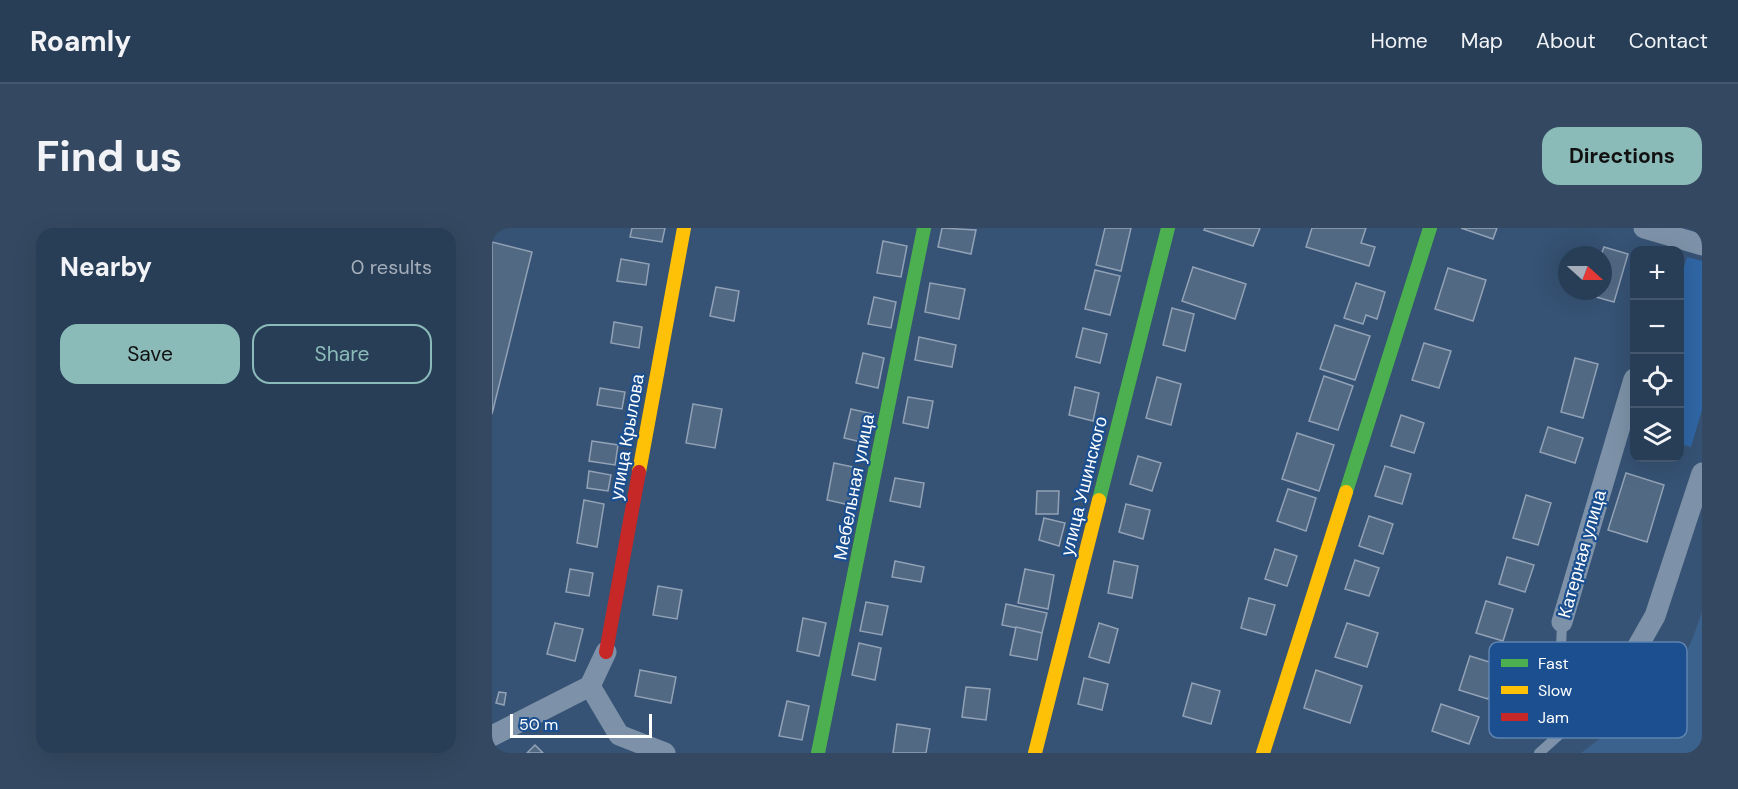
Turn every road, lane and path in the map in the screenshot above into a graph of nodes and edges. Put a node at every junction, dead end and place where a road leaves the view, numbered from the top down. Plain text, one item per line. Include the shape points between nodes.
1 (684, 228) edge
2 (924, 228) edge
3 (1168, 228) edge
4 (1430, 228) edge
5 (1644, 228) edge
6 (1676, 239) edge
7 (1702, 245) edge
8 (1630, 396) edge
9 (1702, 473) edge
10 (1562, 622) joint
11 (1561, 642) edge
12 (1640, 642) edge
13 (606, 652) joint
14 (590, 686) junction
15 (492, 736) edge
16 (1556, 738) edge
17 (665, 753) edge
18 (818, 753) edge
19 (1035, 753) edge
20 (1263, 753) edge
21 (1539, 753) edge

1 - 13 street, улица Крылова
2 - 18 street, Мебельная улица
3 - 19 street, улица Ушинского
4 - 20 street
5 - 6 street
6 - 7 street
8 - 10 street, Катерная улица
9 - 12 street via 1655,616
10 - 11 lane, Катерная улица
13 - 14 street
14 - 15 street
14 - 17 street via 619,735
16 - 21 lane

